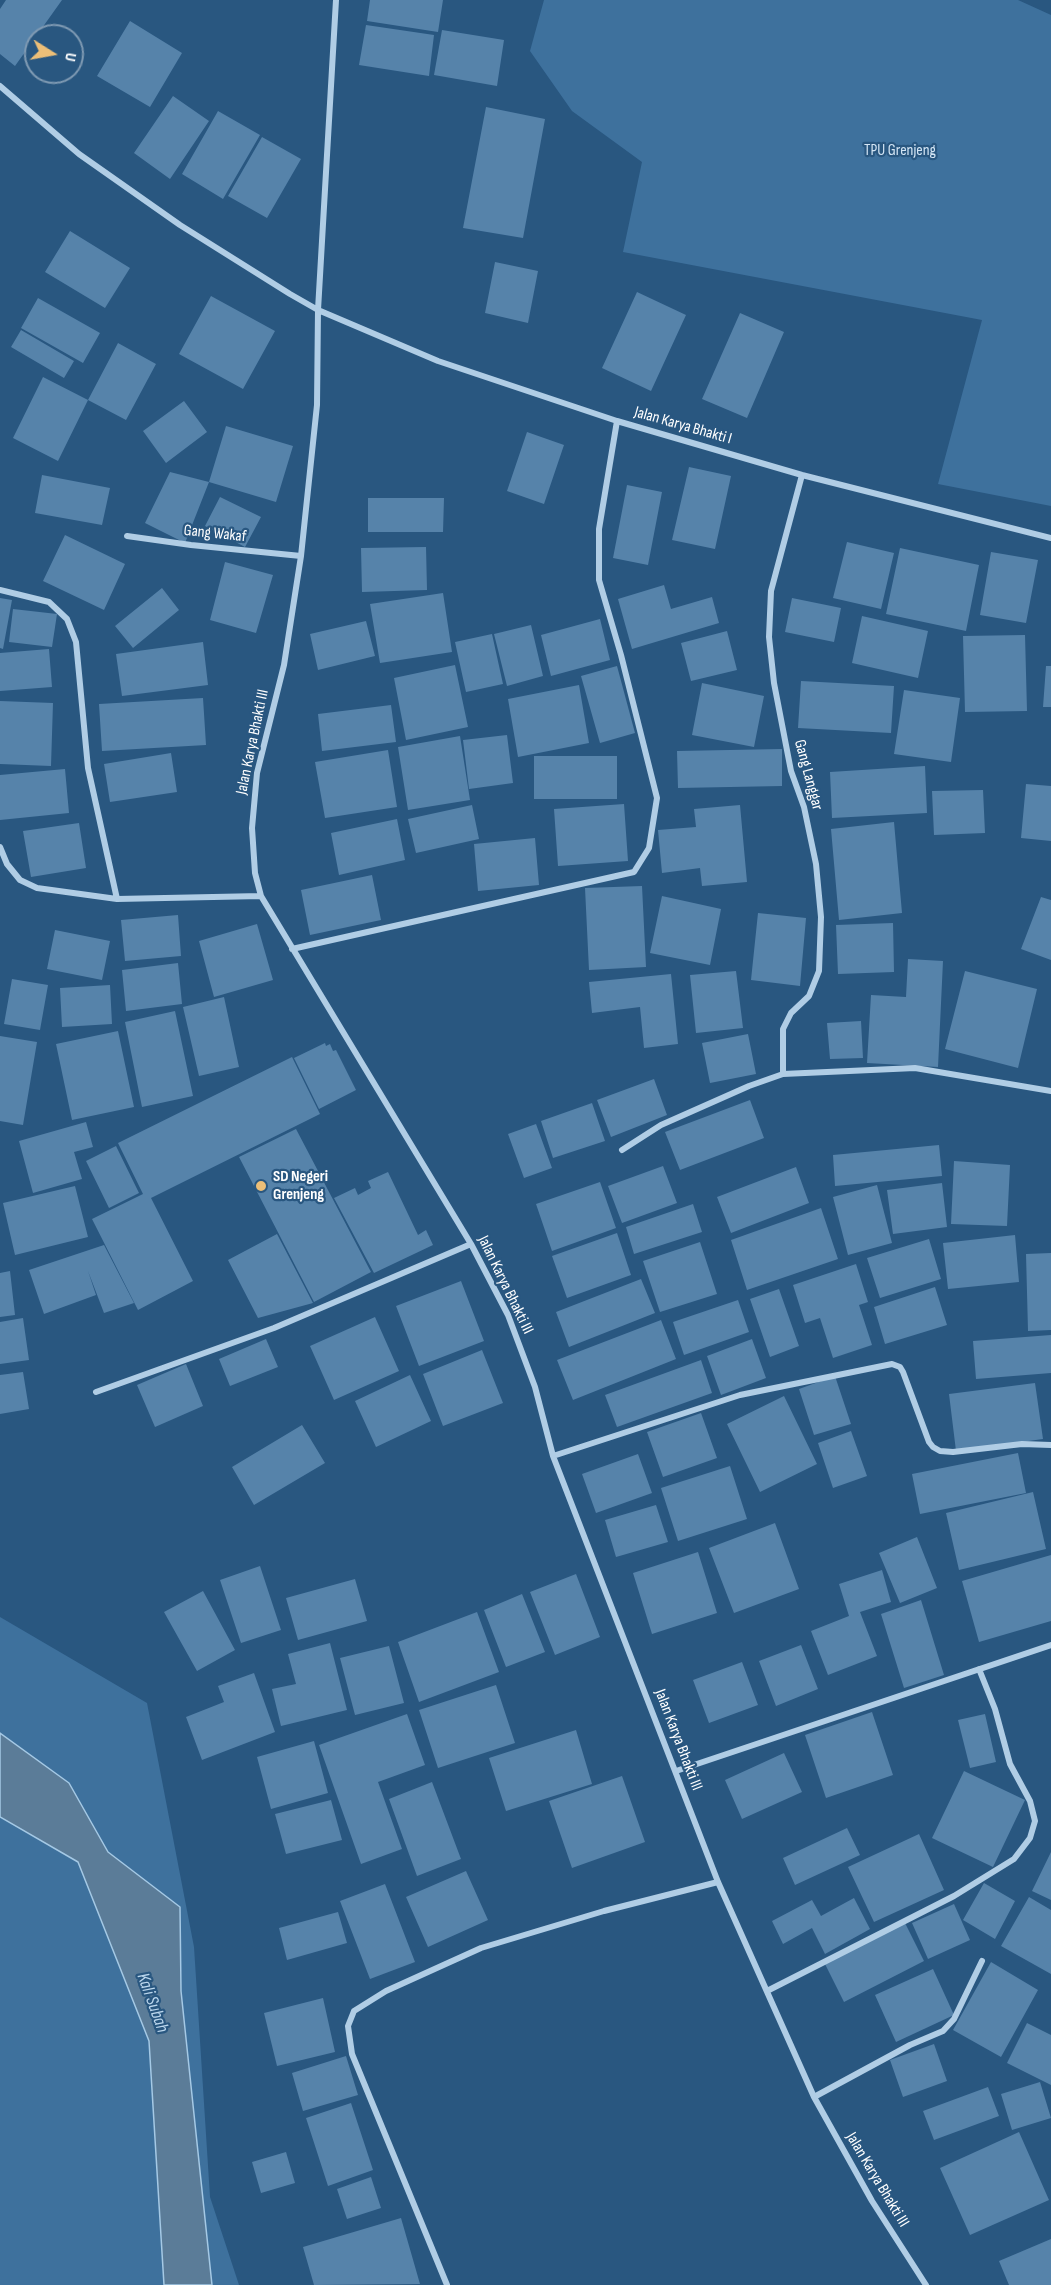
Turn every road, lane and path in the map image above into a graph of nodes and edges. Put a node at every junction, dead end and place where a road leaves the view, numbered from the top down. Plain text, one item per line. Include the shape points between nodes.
1 (336, 0) edge
2 (0, 86) edge
3 (318, 310) junction
4 (617, 421) junction
5 (802, 475) junction
6 (128, 536) dead end
7 (1051, 538) edge
8 (300, 556) junction
9 (0, 590) edge
10 (0, 847) edge
11 (261, 896) junction
12 (117, 899) junction
13 (292, 949) junction
14 (783, 1074) junction
15 (1051, 1091) edge
16 (622, 1150) dead end
17 (471, 1244) junction
18 (96, 1392) dead end
19 (1051, 1445) edge
20 (553, 1456) junction
21 (1051, 1645) edge
22 (979, 1669) junction
23 (676, 1771) junction
24 (718, 1882) junction
25 (982, 1961) dead end
26 (766, 1991) junction
27 (814, 2097) junction
28 (447, 2285) edge
29 (926, 2285) edge

1 - 3 street, Jalan Karya Bhakti III
2 - 3 street, Jalan Karya Bhakti I via 79,154 180,225
3 - 4 street, Jalan Karya Bhakti I via 438,361
3 - 8 street, Jalan Karya Bhakti III via 317,405
4 - 5 street, Jalan Karya Bhakti I
4 - 13 street via 599,530 598,580 657,798 649,848 634,872
5 - 7 street, Jalan Karya Bhakti I
5 - 14 street, Gang Langgar via 771,591 769,637 791,771 804,807 816,864 821,917 819,971 809,996 791,1013 783,1029
6 - 8 street, Gang Wakaf
8 - 11 street, Jalan Karya Bhakti III via 284,665 257,772 252,828
9 - 12 street via 49,602 68,619 76,642 88,768
10 - 12 street via 20,880 37,888
11 - 12 street
11 - 13 street, Jalan Karya Bhakti III
13 - 17 street, Jalan Karya Bhakti III
14 - 15 street via 915,1068
14 - 16 street via 661,1125
17 - 18 street via 274,1328
17 - 20 street, Jalan Karya Bhakti III via 508,1315 535,1387
19 - 20 street via 940,1451 929,1442 903,1372 892,1364 740,1395
20 - 23 street, Jalan Karya Bhakti III
21 - 22 street
22 - 23 street
22 - 26 street via 1010,1764 1030,1801 1035,1821 1029,1838 1014,1859 954,1896
23 - 24 street, Jalan Karya Bhakti III
24 - 26 street, Jalan Karya Bhakti III
24 - 28 street via 481,1948 386,1991 354,2012 348,2026 352,2054
25 - 27 street via 954,2019 943,2031
26 - 27 street, Jalan Karya Bhakti III
27 - 29 street, Jalan Karya Bhakti III via 872,2201

